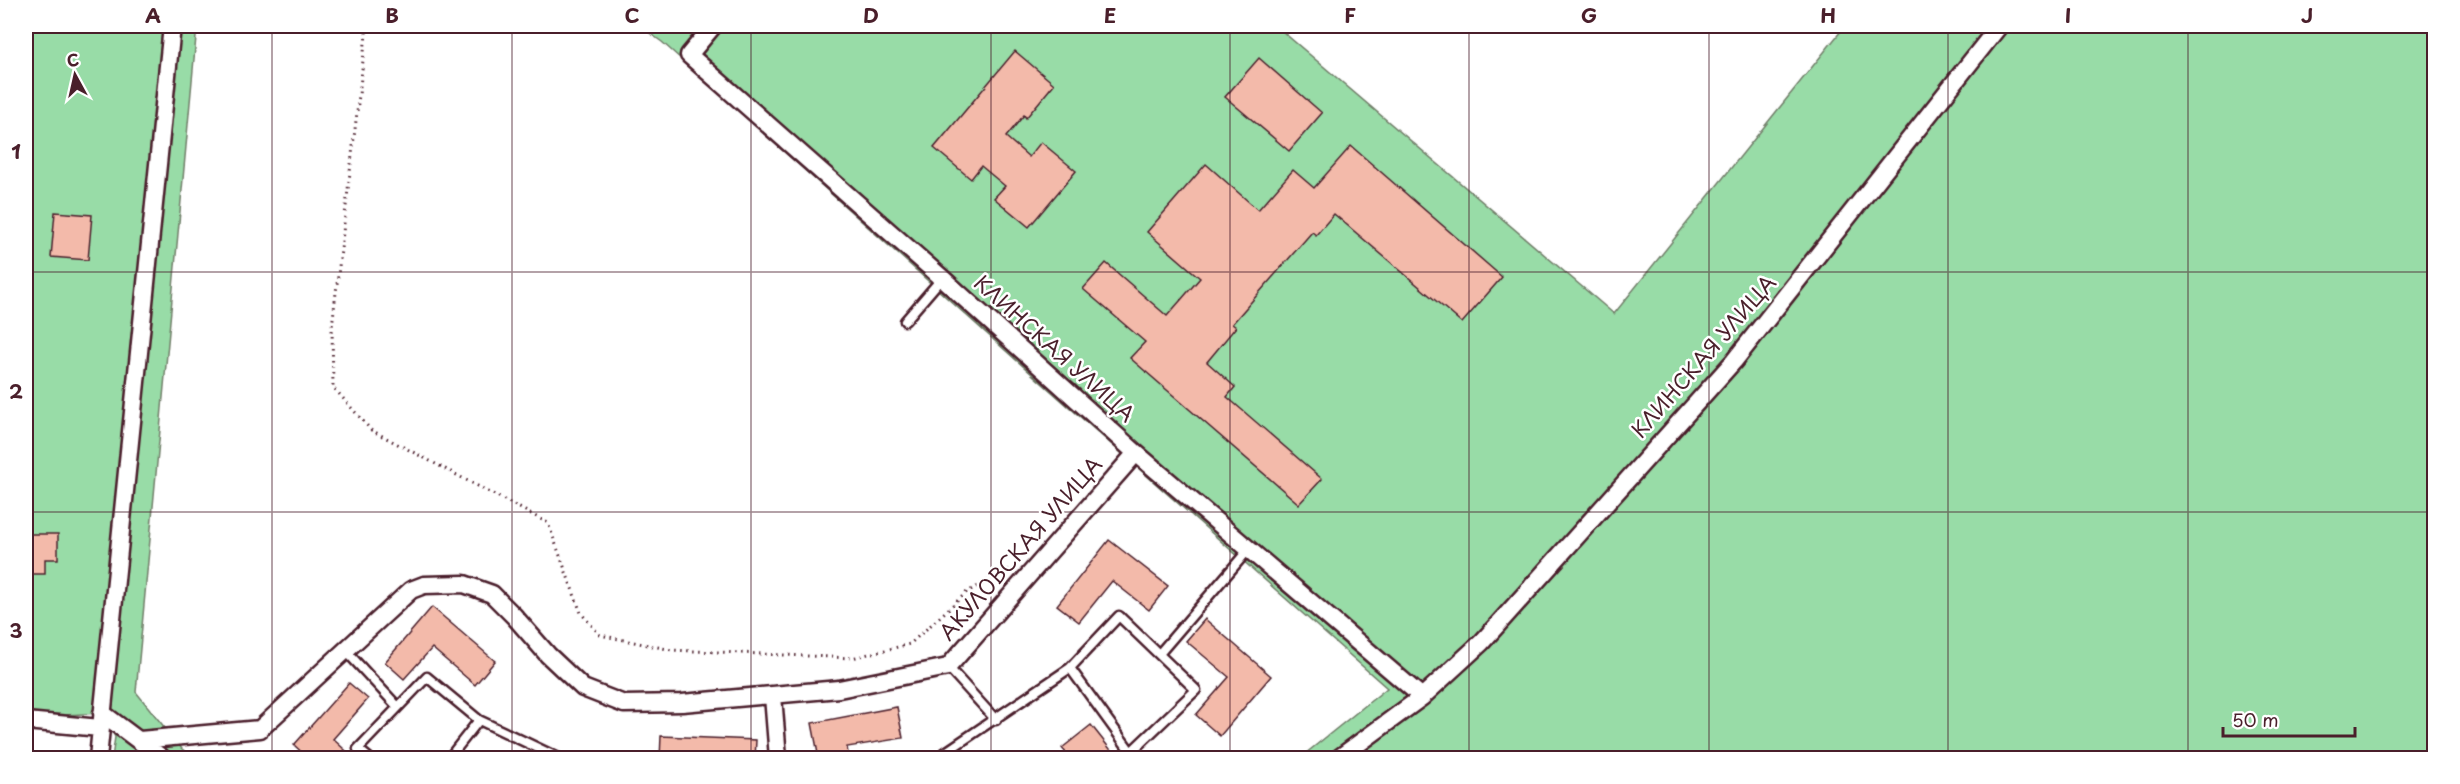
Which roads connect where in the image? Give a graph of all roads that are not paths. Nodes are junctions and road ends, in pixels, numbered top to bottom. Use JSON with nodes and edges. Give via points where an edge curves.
{"nodes":[{"id":1,"x":172,"y":26,"type":"edge"},
{"id":2,"x":713,"y":26,"type":"edge"},
{"id":3,"x":1999,"y":26,"type":"edge"},
{"id":4,"x":942,"y":278,"type":"junction"},
{"id":5,"x":905,"y":321,"type":"dead end"},
{"id":6,"x":1136,"y":453,"type":"junction"},
{"id":7,"x":1250,"y":549,"type":"junction"},
{"id":8,"x":346,"y":651,"type":"junction"},
{"id":9,"x":1159,"y":654,"type":"junction"},
{"id":10,"x":948,"y":667,"type":"junction"},
{"id":11,"x":1070,"y":668,"type":"junction"},
{"id":12,"x":773,"y":696,"type":"junction"},
{"id":13,"x":1422,"y":697,"type":"junction"},
{"id":14,"x":398,"y":707,"type":"junction"},
{"id":15,"x":479,"y":720,"type":"junction"},
{"id":16,"x":996,"y":720,"type":"junction"},
{"id":17,"x":26,"y":721,"type":"edge"},
{"id":18,"x":101,"y":721,"type":"junction"},
{"id":19,"x":140,"y":740,"type":"junction"},
{"id":20,"x":98,"y":759,"type":"edge"},
{"id":21,"x":162,"y":759,"type":"edge"},
{"id":22,"x":369,"y":759,"type":"edge"},
{"id":23,"x":449,"y":759,"type":"edge"},
{"id":24,"x":559,"y":759,"type":"edge"},
{"id":25,"x":778,"y":759,"type":"edge"},
{"id":26,"x":937,"y":759,"type":"edge"},
{"id":27,"x":1339,"y":759,"type":"edge"}],
"edges":[{"from":1,"to":18,"type":"street"},
{"from":2,"to":4,"type":"street","name":"КЛИНСКАЯ УЛИЦА","via":[[689,55]]},
{"from":3,"to":13,"type":"street","name":"КЛИНСКАЯ УЛИЦА","via":[[1734,361],[1482,642]]},
{"from":4,"to":5,"type":"lane"},
{"from":4,"to":6,"type":"street","name":"КЛИНСКАЯ УЛИЦА"},
{"from":6,"to":7,"type":"street","name":"КЛИНСКАЯ УЛИЦА"},
{"from":6,"to":10,"type":"street","name":"АКУЛОВСКАЯ УЛИЦА"},
{"from":7,"to":9,"type":"lane"},
{"from":7,"to":13,"type":"street","name":"КЛИНСКАЯ УЛИЦА"},
{"from":8,"to":12,"type":"street","name":"АКУЛОВСКАЯ УЛИЦА","via":[[411,590],[424,585],[464,584],[492,594],[584,688],[624,704]]},
{"from":8,"to":14,"type":"lane"},
{"from":8,"to":19,"type":"street","name":"АКУЛОВСКАЯ УЛИЦА","via":[[260,729]]},
{"from":9,"to":11,"type":"lane","via":[[1119,616]]},
{"from":9,"to":11,"type":"lane","via":[[1196,690],[1131,752]]},
{"from":10,"to":12,"type":"street","name":"АКУЛОВСКАЯ УЛИЦА","via":[[839,689]]},
{"from":10,"to":16,"type":"lane"},
{"from":11,"to":16,"type":"lane"},
{"from":12,"to":25,"type":"street"},
{"from":13,"to":27,"type":"street","name":"КЛИНСКАЯ УЛИЦА"},
{"from":14,"to":15,"type":"lane","via":[[427,677]]},
{"from":14,"to":22,"type":"lane","via":[[358,749]]},
{"from":15,"to":23,"type":"lane"},
{"from":15,"to":24,"type":"lane"},
{"from":16,"to":26,"type":"lane"},
{"from":17,"to":18,"type":"street"},
{"from":18,"to":19,"type":"street"},
{"from":18,"to":20,"type":"street"},
{"from":19,"to":21,"type":"street"}]}
